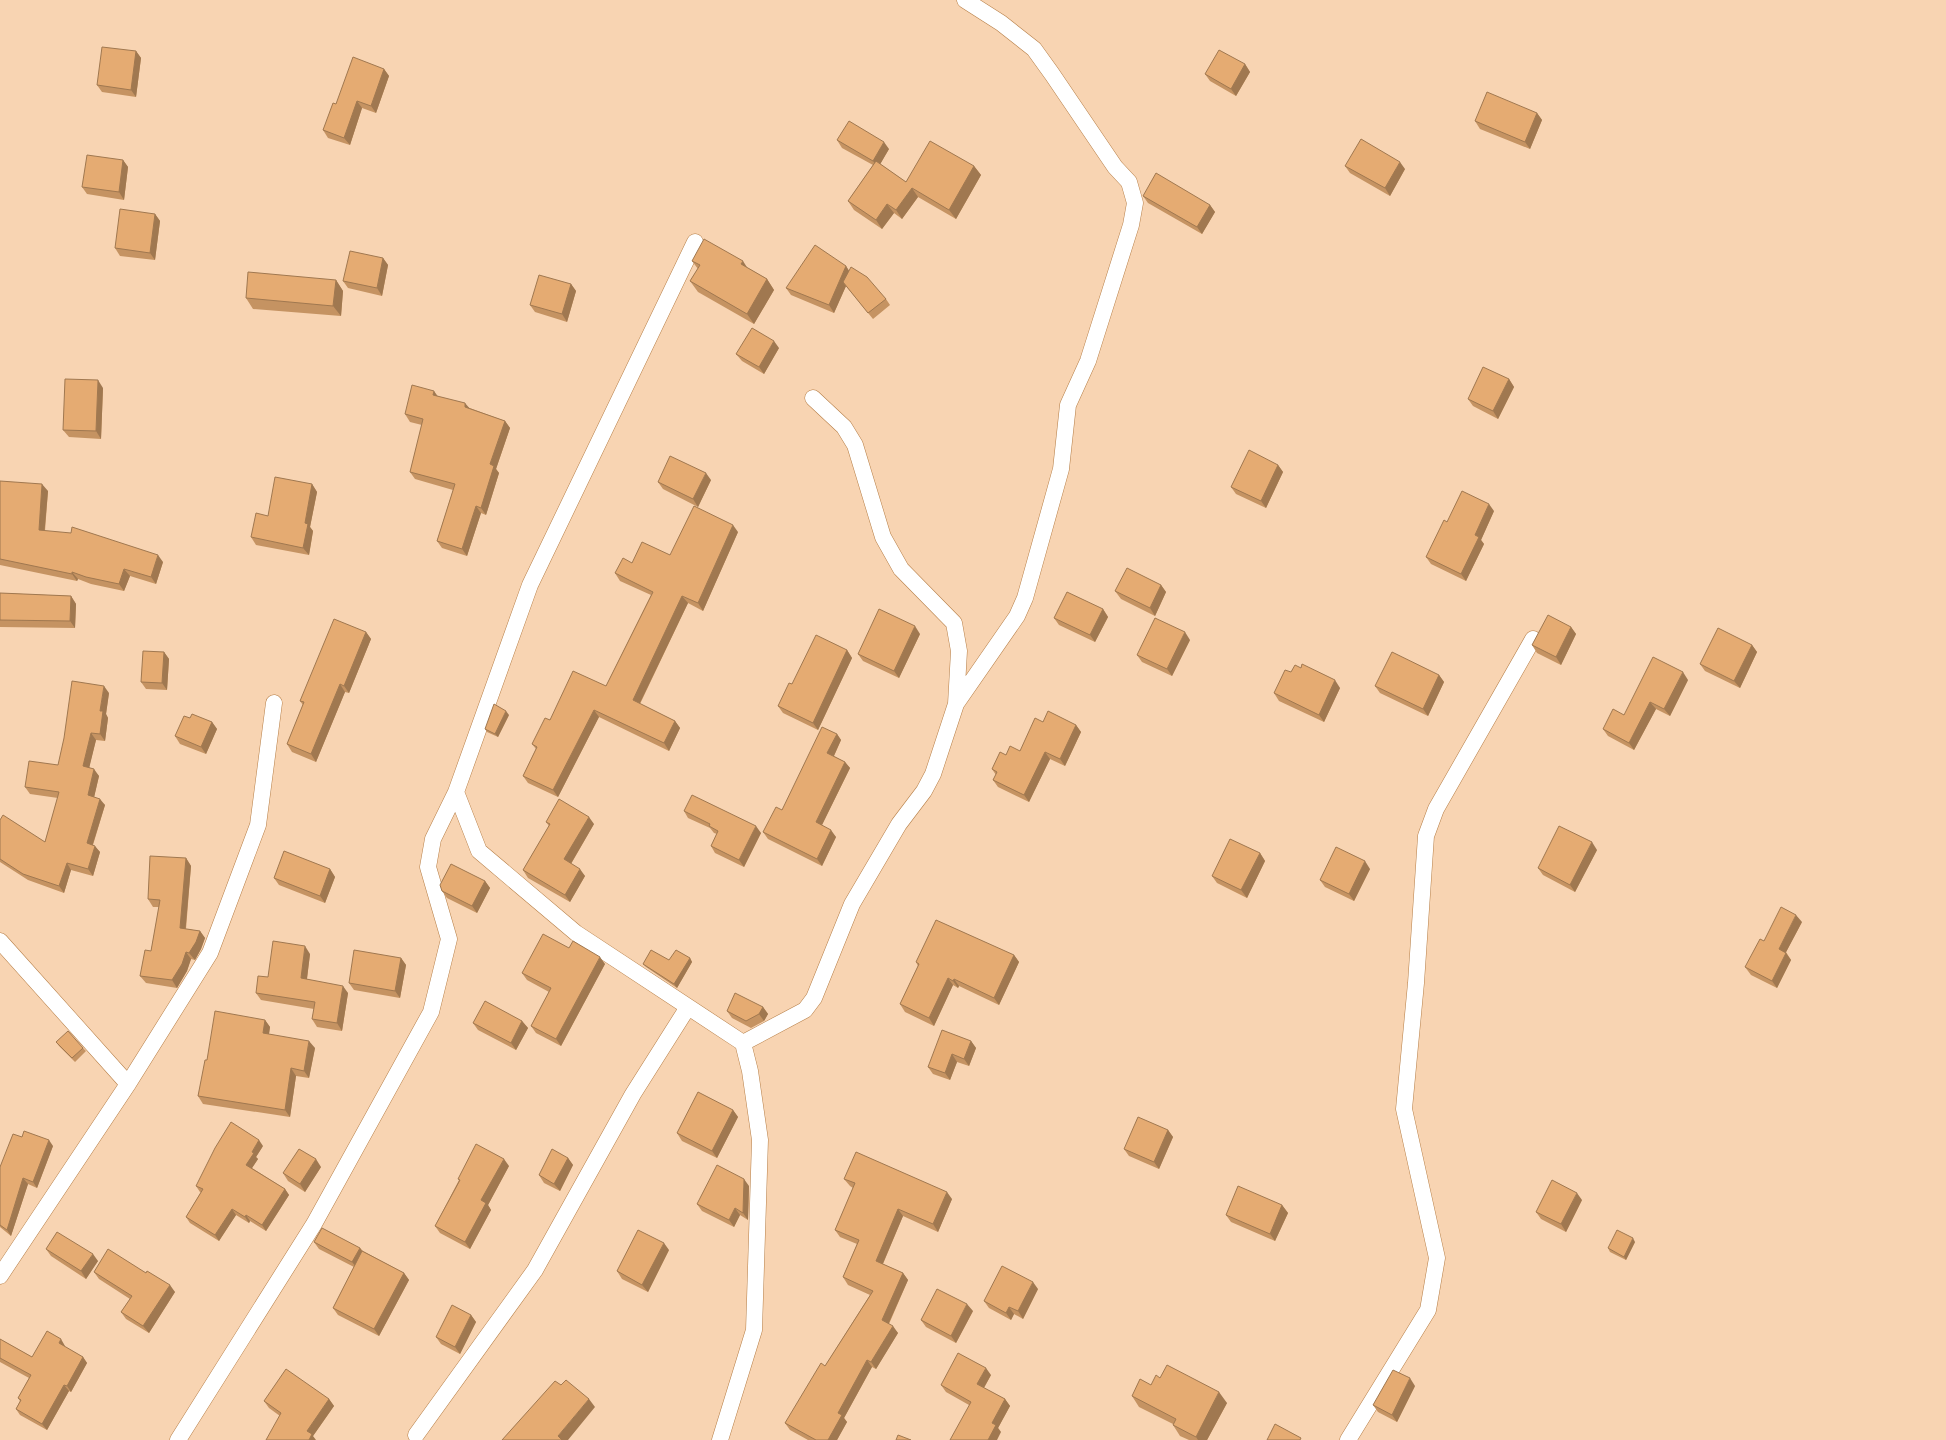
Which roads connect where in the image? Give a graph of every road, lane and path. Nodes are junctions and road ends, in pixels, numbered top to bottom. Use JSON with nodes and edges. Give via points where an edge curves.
{"nodes":[{"id":1,"x":965,"y":0,"type":"edge"},
{"id":2,"x":695,"y":242,"type":"dead end"},
{"id":3,"x":813,"y":398,"type":"dead end"},
{"id":4,"x":1533,"y":639,"type":"edge"},
{"id":5,"x":274,"y":703,"type":"dead end"},
{"id":6,"x":956,"y":704,"type":"junction"},
{"id":7,"x":456,"y":792,"type":"junction"},
{"id":8,"x":0,"y":941,"type":"edge"},
{"id":9,"x":688,"y":1008,"type":"junction"},
{"id":10,"x":743,"y":1043,"type":"junction"},
{"id":11,"x":128,"y":1084,"type":"junction"},
{"id":12,"x":1,"y":1271,"type":"edge"},
{"id":13,"x":416,"y":1435,"type":"dead end"},
{"id":14,"x":1355,"y":1437,"type":"edge"},
{"id":15,"x":178,"y":1440,"type":"edge"},
{"id":16,"x":720,"y":1440,"type":"edge"}],
"edges":[{"from":1,"to":6,"type":"street","via":[[1001,23],[1034,50],[1115,167],[1129,182],[1135,203],[1131,225],[1088,360],[1068,405],[1061,469],[1025,598],[1017,616]]},
{"from":2,"to":7,"type":"street","via":[[530,585]]},
{"from":3,"to":6,"type":"street","via":[[844,426],[855,445],[883,536],[901,569],[954,623],[958,651]]},
{"from":4,"to":14,"type":"street","via":[[1436,809],[1426,836],[1404,1109],[1437,1258],[1428,1310]]},
{"from":5,"to":11,"type":"street","via":[[258,825],[210,953]]},
{"from":6,"to":10,"type":"street","via":[[933,774],[924,792],[899,824],[852,904],[814,998],[805,1010]]},
{"from":7,"to":9,"type":"street","via":[[479,851],[576,933]]},
{"from":7,"to":15,"type":"street","via":[[433,839],[428,867],[449,939],[431,1012],[314,1224]]},
{"from":8,"to":11,"type":"street"},
{"from":9,"to":10,"type":"street"},
{"from":9,"to":13,"type":"street","via":[[633,1094],[536,1270]]},
{"from":10,"to":16,"type":"street","via":[[750,1071],[760,1140],[754,1330]]},
{"from":11,"to":12,"type":"street"}]}
